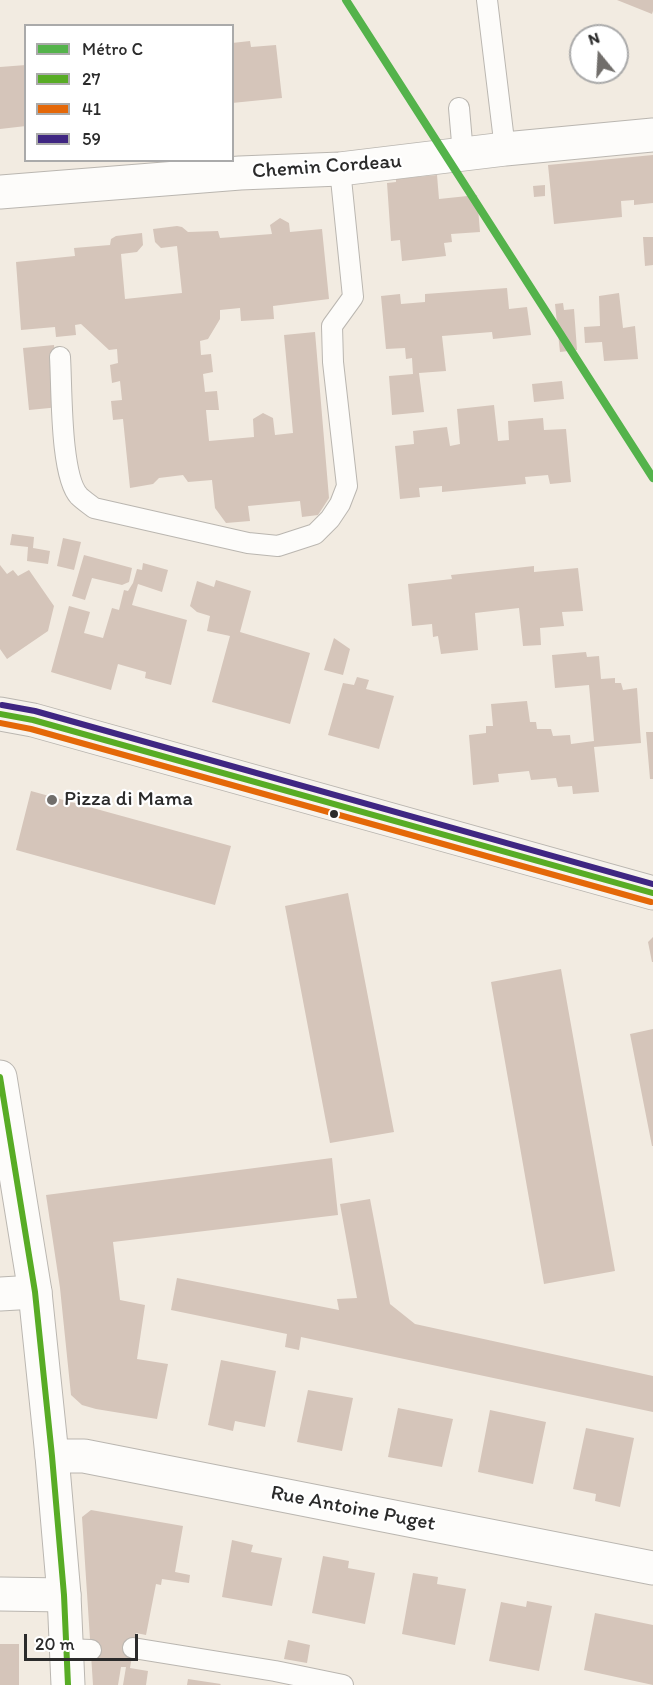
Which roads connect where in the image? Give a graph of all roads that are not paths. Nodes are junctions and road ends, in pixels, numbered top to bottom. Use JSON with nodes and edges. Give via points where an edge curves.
{"nodes":[{"id":1,"x":487,"y":0,"type":"edge"},
{"id":2,"x":459,"y":108,"type":"dead end"},
{"id":3,"x":653,"y":135,"type":"edge"},
{"id":4,"x":505,"y":149,"type":"junction"},
{"id":5,"x":463,"y":154,"type":"junction"},
{"id":6,"x":340,"y":169,"type":"junction"},
{"id":7,"x":0,"y":192,"type":"edge"},
{"id":8,"x":60,"y":357,"type":"dead end"},
{"id":9,"x":0,"y":714,"type":"edge"},
{"id":10,"x":653,"y":893,"type":"edge"},
{"id":11,"x":0,"y":1077,"type":"edge"},
{"id":12,"x":35,"y":1292,"type":"junction"},
{"id":13,"x":0,"y":1293,"type":"edge"},
{"id":14,"x":52,"y":1456,"type":"junction"},
{"id":15,"x":653,"y":1568,"type":"edge"},
{"id":16,"x":0,"y":1594,"type":"edge"},
{"id":17,"x":64,"y":1595,"type":"junction"},
{"id":18,"x":133,"y":1648,"type":"dead end"},
{"id":19,"x":68,"y":1685,"type":"edge"},
{"id":20,"x":343,"y":1685,"type":"edge"}],
"edges":[{"from":1,"to":4,"type":"lane"},
{"from":2,"to":5,"type":"lane"},
{"from":3,"to":4,"type":"street","name":"Chemin Cordeau"},
{"from":4,"to":5,"type":"street","name":"Chemin Cordeau"},
{"from":5,"to":6,"type":"street","name":"Chemin Cordeau"},
{"from":6,"to":7,"type":"street","name":"Chemin Cordeau"},
{"from":6,"to":8,"type":"lane","via":[[353,297],[332,326],[347,486],[340,504],[315,534],[278,546],[248,543],[94,508],[78,495],[71,479],[64,445]]},
{"from":9,"to":10,"type":"main road"},
{"from":11,"to":12,"type":"street"},
{"from":12,"to":13,"type":"street"},
{"from":12,"to":14,"type":"street"},
{"from":14,"to":15,"type":"street","name":"Rue Antoine Puget","via":[[94,1458]]},
{"from":14,"to":17,"type":"street"},
{"from":16,"to":17,"type":"street"},
{"from":17,"to":19,"type":"street","via":[[79,1650]]},
{"from":18,"to":20,"type":"lane"}]}
